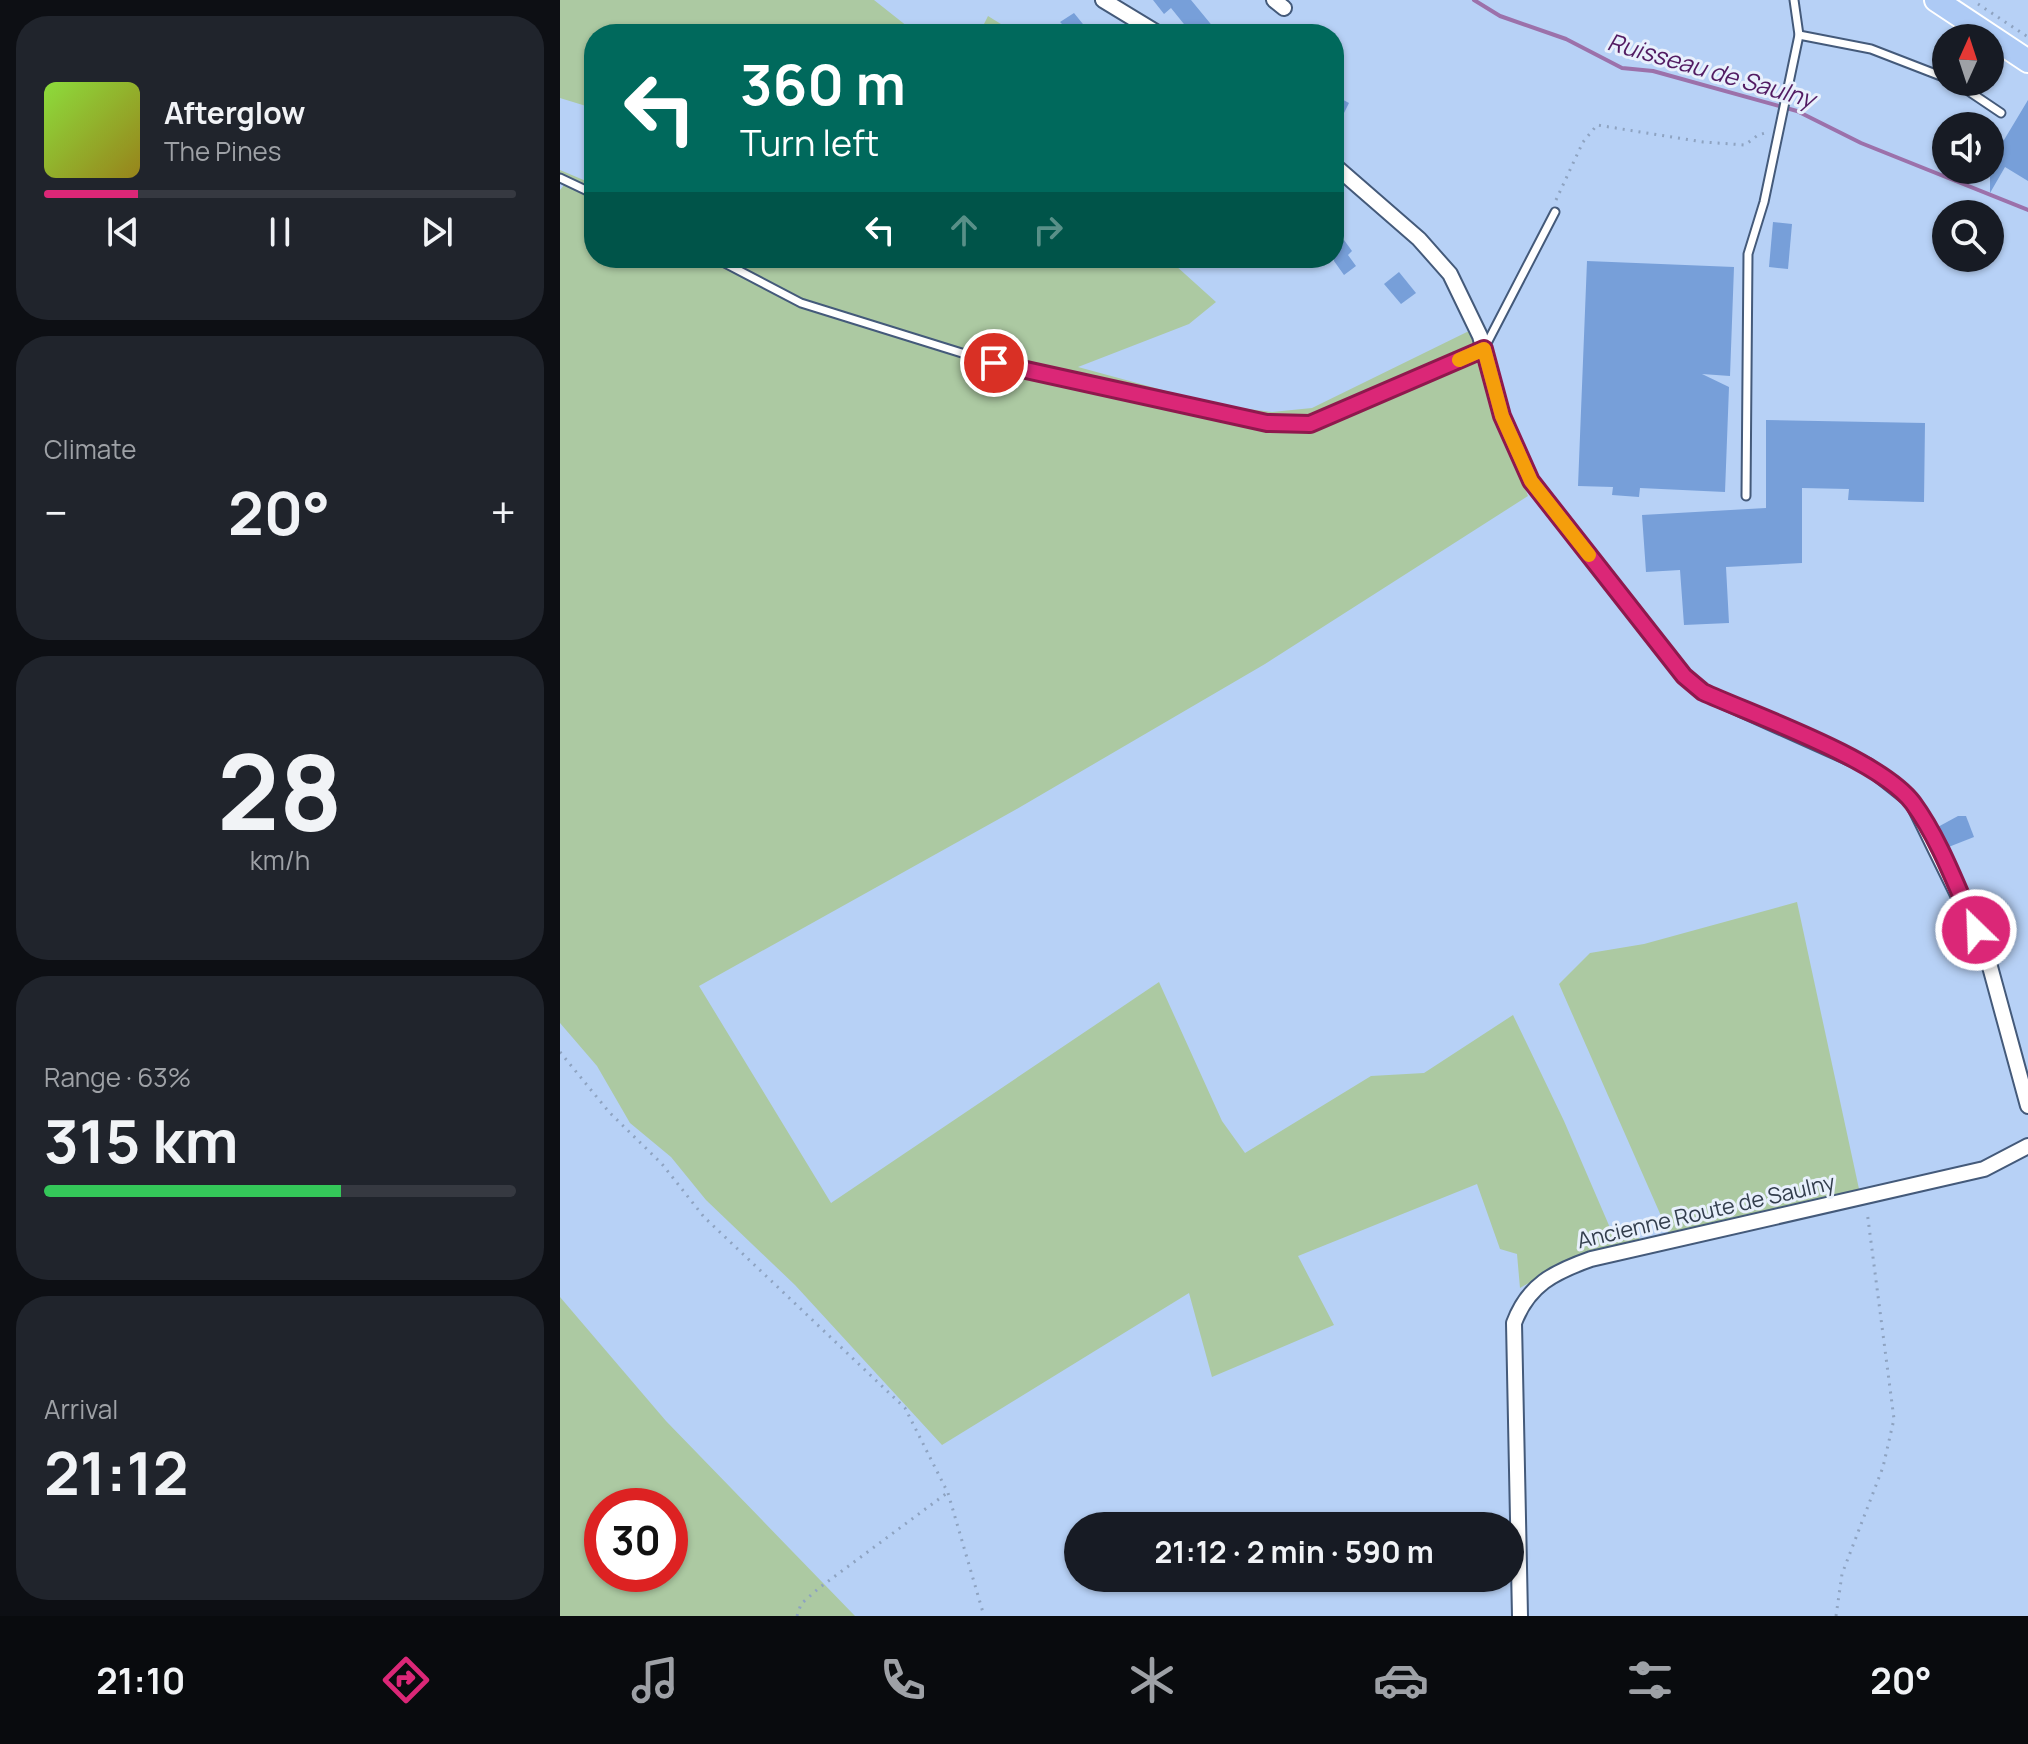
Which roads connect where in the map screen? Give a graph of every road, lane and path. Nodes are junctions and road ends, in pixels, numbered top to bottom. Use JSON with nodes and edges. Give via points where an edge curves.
{"nodes":[{"id":1,"x":1794,"y":0,"type":"edge"},
{"id":2,"x":1936,"y":0,"type":"edge"},
{"id":3,"x":1971,"y":0,"type":"edge"},
{"id":4,"x":1111,"y":2,"type":"edge"},
{"id":5,"x":1144,"y":24,"type":"edge"},
{"id":6,"x":1799,"y":35,"type":"junction"},
{"id":7,"x":2028,"y":37,"type":"edge"},
{"id":8,"x":2028,"y":61,"type":"edge"},
{"id":9,"x":1932,"y":73,"type":"edge"},
{"id":10,"x":1976,"y":96,"type":"edge"},
{"id":11,"x":2000,"y":112,"type":"edge"},
{"id":12,"x":1780,"y":129,"type":"junction"},
{"id":13,"x":1344,"y":174,"type":"edge"},
{"id":14,"x":560,"y":178,"type":"edge"},
{"id":15,"x":584,"y":189,"type":"edge"},
{"id":16,"x":1555,"y":212,"type":"joint"},
{"id":17,"x":734,"y":268,"type":"edge"},
{"id":18,"x":1484,"y":349,"type":"junction"},
{"id":19,"x":1746,"y":496,"type":"dead end"},
{"id":20,"x":560,"y":1052,"type":"edge"},
{"id":21,"x":2028,"y":1106,"type":"edge"},
{"id":22,"x":2028,"y":1146,"type":"edge"},
{"id":23,"x":1865,"y":1196,"type":"junction"},
{"id":24,"x":948,"y":1493,"type":"junction"},
{"id":25,"x":797,"y":1616,"type":"edge"},
{"id":26,"x":984,"y":1616,"type":"edge"},
{"id":27,"x":1520,"y":1616,"type":"edge"},
{"id":28,"x":1836,"y":1616,"type":"edge"}],
"edges":[{"from":1,"to":6,"type":"lane"},
{"from":2,"to":8,"type":"main road"},
{"from":3,"to":7,"type":"path"},
{"from":4,"to":5,"type":"street"},
{"from":6,"to":9,"type":"lane","via":[[1871,49]]},
{"from":6,"to":12,"type":"lane"},
{"from":10,"to":11,"type":"lane"},
{"from":12,"to":16,"type":"path","via":[[1745,145],[1597,125],[1556,197]]},
{"from":12,"to":19,"type":"lane","via":[[1748,254]]},
{"from":13,"to":18,"type":"street","via":[[1432,252],[1461,291]]},
{"from":14,"to":15,"type":"lane"},
{"from":16,"to":18,"type":"lane"},
{"from":17,"to":18,"type":"lane","via":[[801,303],[994,363],[1267,423],[1310,424]]},
{"from":18,"to":21,"type":"street","via":[[1502,416],[1531,481],[1684,676],[1703,692],[1868,766],[1912,801],[1986,952]]},
{"from":20,"to":24,"type":"path","via":[[704,1217],[905,1408]]},
{"from":22,"to":23,"type":"street","name":"Ancienne Route de Saulny","via":[[1984,1169]]},
{"from":23,"to":27,"type":"street","name":"Ancienne Route de Saulny","via":[[1591,1259],[1539,1283],[1522,1301],[1514,1323],[1512,1360]]},
{"from":23,"to":28,"type":"path","via":[[1894,1419],[1883,1467],[1842,1574]]},
{"from":24,"to":25,"type":"path","via":[[819,1588],[801,1604]]},
{"from":24,"to":26,"type":"path"}]}
